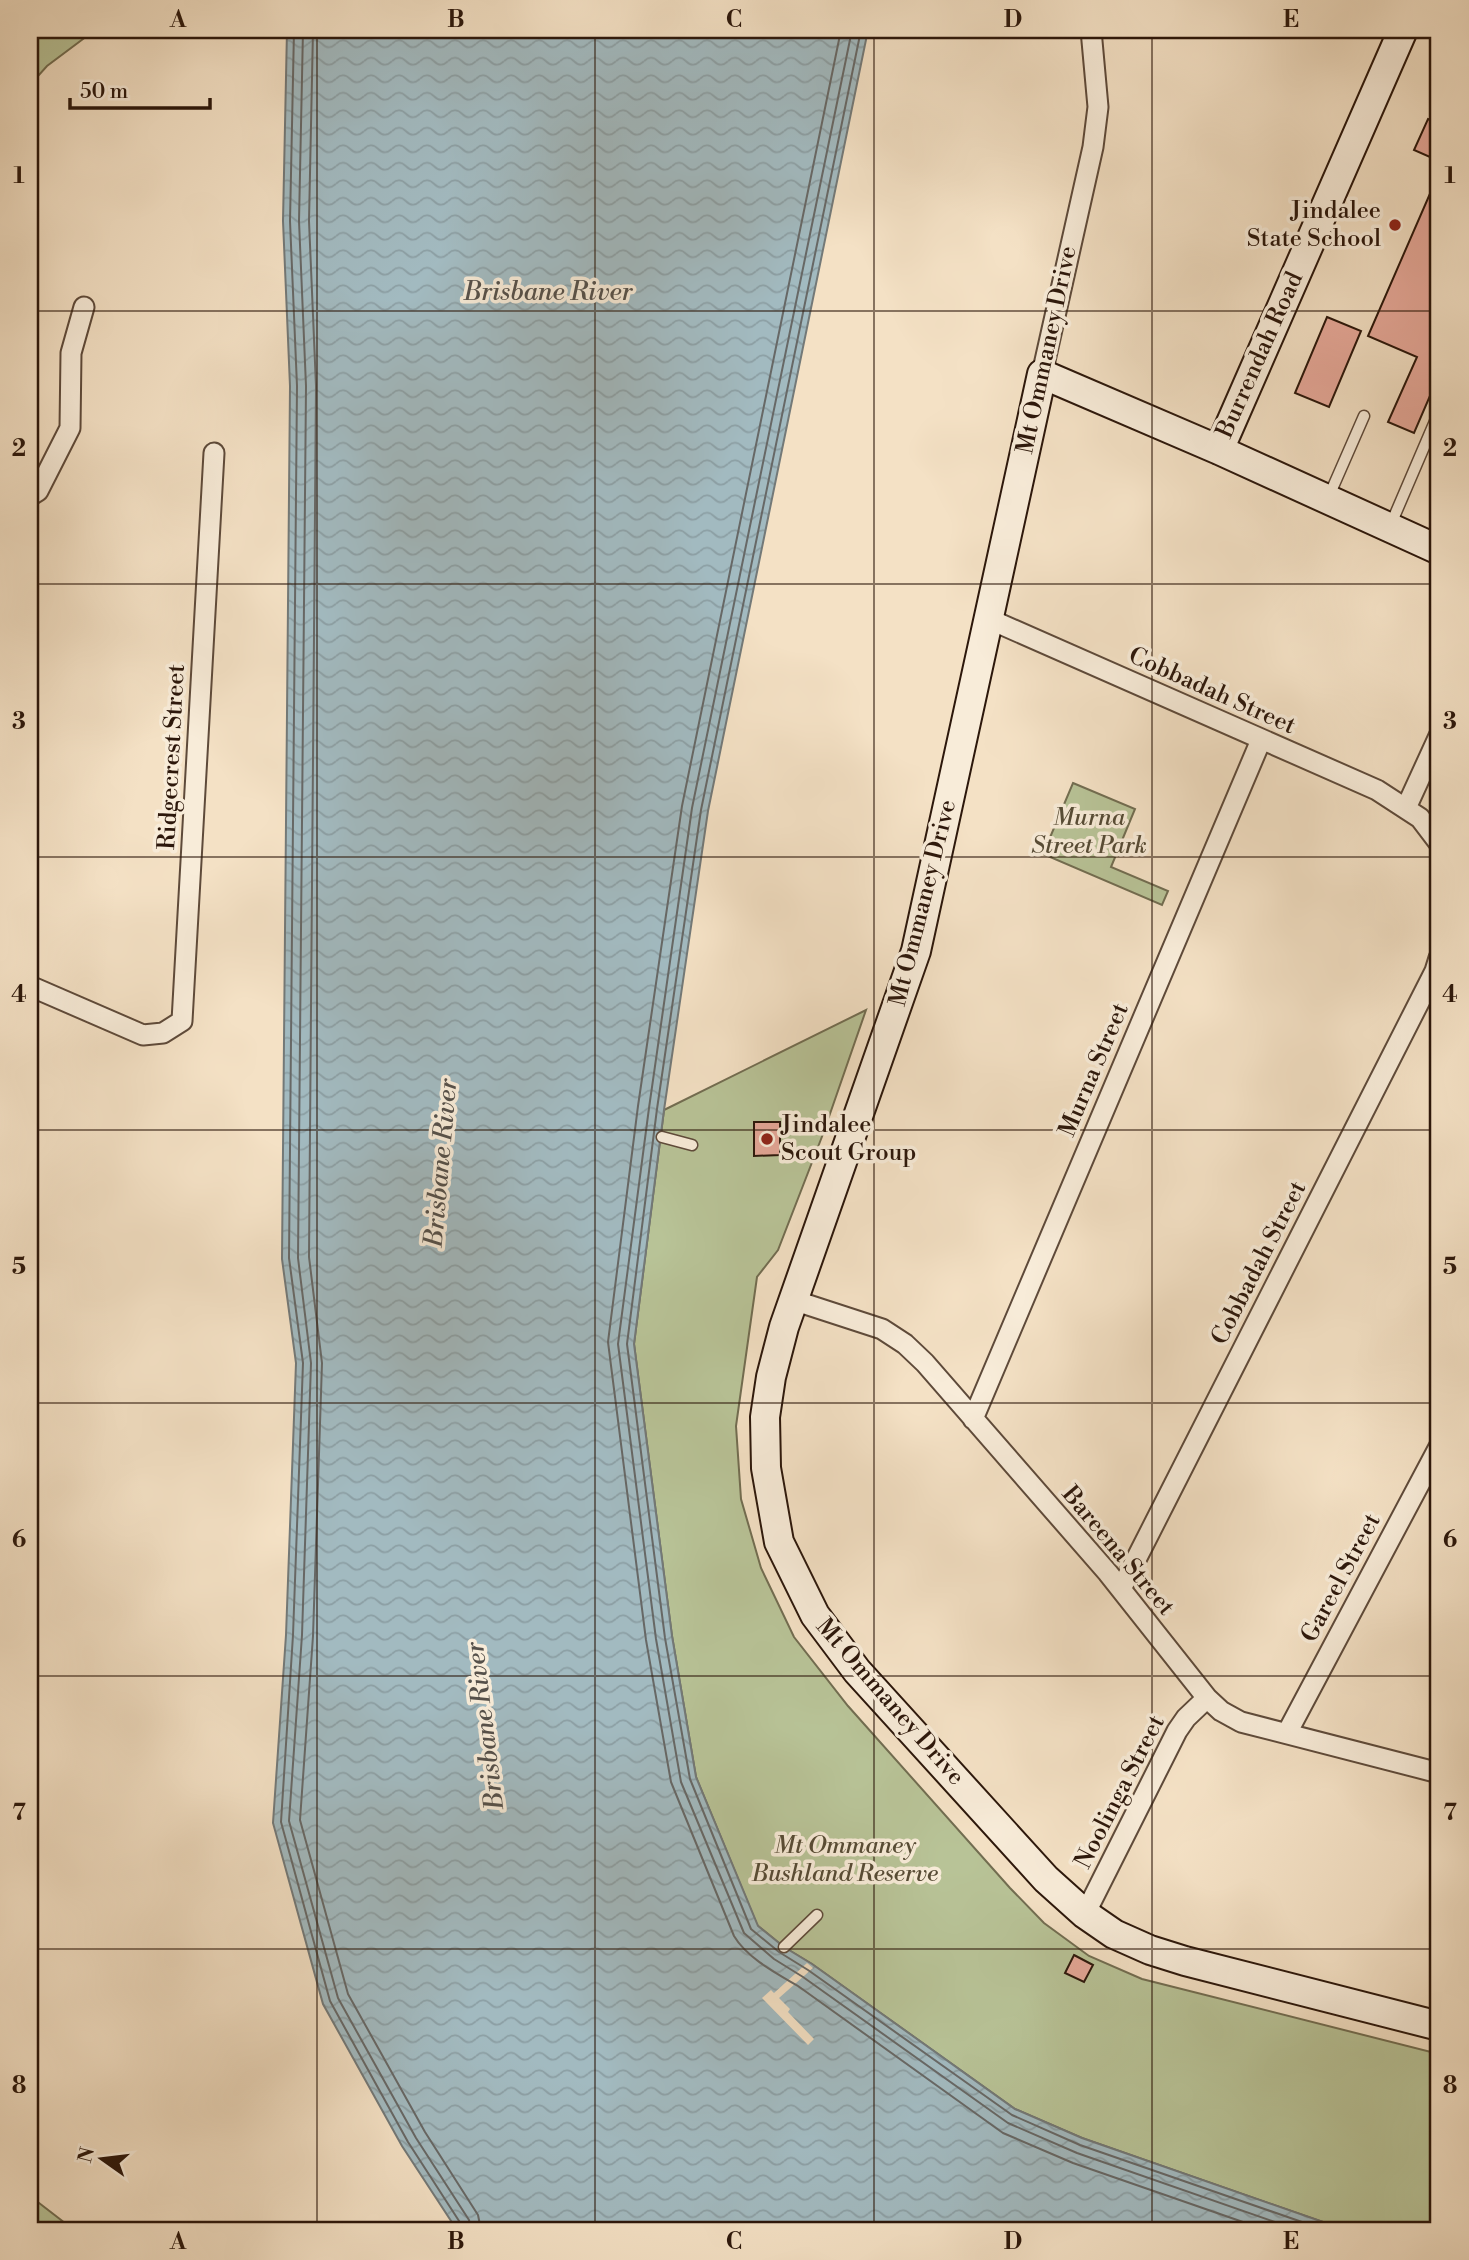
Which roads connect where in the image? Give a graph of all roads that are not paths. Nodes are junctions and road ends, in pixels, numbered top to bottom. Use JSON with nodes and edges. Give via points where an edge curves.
{"nodes":[{"id":1,"x":1091,"y":30,"type":"edge"},
{"id":2,"x":1401,"y":31,"type":"edge"},
{"id":3,"x":84,"y":307,"type":"dead end"},
{"id":4,"x":1042,"y":374,"type":"junction"},
{"id":5,"x":1439,"y":412,"type":"edge"},
{"id":6,"x":1364,"y":416,"type":"dead end"},
{"id":7,"x":1219,"y":450,"type":"junction"},
{"id":8,"x":214,"y":453,"type":"dead end"},
{"id":9,"x":30,"y":496,"type":"edge"},
{"id":10,"x":1328,"y":500,"type":"junction"},
{"id":11,"x":1389,"y":528,"type":"junction"},
{"id":12,"x":1439,"y":550,"type":"edge"},
{"id":13,"x":989,"y":620,"type":"junction"},
{"id":14,"x":1439,"y":736,"type":"edge"},
{"id":15,"x":1261,"y":740,"type":"junction"},
{"id":16,"x":1406,"y":808,"type":"junction"},
{"id":17,"x":1439,"y":843,"type":"edge"},
{"id":18,"x":1439,"y":958,"type":"edge"},
{"id":19,"x":30,"y":986,"type":"edge"},
{"id":20,"x":662,"y":1138,"type":"dead end"},
{"id":21,"x":692,"y":1145,"type":"dead end"},
{"id":22,"x":793,"y":1300,"type":"junction"},
{"id":23,"x":973,"y":1419,"type":"junction"},
{"id":24,"x":1439,"y":1447,"type":"edge"},
{"id":25,"x":1121,"y":1589,"type":"junction"},
{"id":26,"x":1207,"y":1698,"type":"junction"},
{"id":27,"x":1287,"y":1733,"type":"junction"},
{"id":28,"x":1439,"y":1773,"type":"edge"},
{"id":29,"x":1085,"y":1914,"type":"junction"},
{"id":30,"x":817,"y":1915,"type":"dead end"},
{"id":31,"x":784,"y":1947,"type":"dead end"},
{"id":32,"x":1439,"y":2026,"type":"edge"}],
"edges":[{"from":1,"to":4,"type":"street","name":"Mt Ommaney Drive","via":[[1098,107],[1093,147]]},
{"from":2,"to":7,"type":"street","name":"Burrendah Road"},
{"from":3,"to":9,"type":"street","via":[[71,354],[70,428],[38,491]]},
{"from":4,"to":7,"type":"street"},
{"from":4,"to":13,"type":"street","name":"Mt Ommaney Drive"},
{"from":5,"to":11,"type":"lane"},
{"from":6,"to":10,"type":"lane"},
{"from":7,"to":10,"type":"street"},
{"from":8,"to":19,"type":"street","name":"Ridgecrest Street","via":[[182,1021],[163,1033],[143,1035]]},
{"from":10,"to":11,"type":"street"},
{"from":11,"to":12,"type":"street"},
{"from":13,"to":15,"type":"street","name":"Cobbadah Street"},
{"from":13,"to":22,"type":"street","name":"Mt Ommaney Drive","via":[[916,951]]},
{"from":14,"to":16,"type":"street"},
{"from":15,"to":16,"type":"street","name":"Cobbadah Street","via":[[1377,790]]},
{"from":15,"to":23,"type":"street","name":"Murna Street"},
{"from":16,"to":17,"type":"street","name":"Cobbadah Street"},
{"from":18,"to":25,"type":"street","name":"Cobbadah Street"},
{"from":20,"to":21,"type":"lane"},
{"from":22,"to":23,"type":"street","name":"Bareena Street","via":[[882,1329],[905,1344]]},
{"from":22,"to":29,"type":"street","name":"Mt Ommaney Drive","via":[[771,1377],[765,1418],[766,1468],[779,1542],[815,1615],[858,1671],[1046,1879]]},
{"from":23,"to":25,"type":"street","name":"Bareena Street"},
{"from":24,"to":27,"type":"street","name":"Gareel Street"},
{"from":25,"to":26,"type":"street","name":"Bareena Street"},
{"from":26,"to":27,"type":"street","name":"Bareena Street","via":[[1241,1722]]},
{"from":26,"to":29,"type":"street","name":"Noolinga Street","via":[[1177,1731]]},
{"from":27,"to":28,"type":"street","name":"Bareena Street"},
{"from":29,"to":32,"type":"street","name":"Mt Ommaney Drive","via":[[1150,1950]]},
{"from":30,"to":31,"type":"lane"}]}
